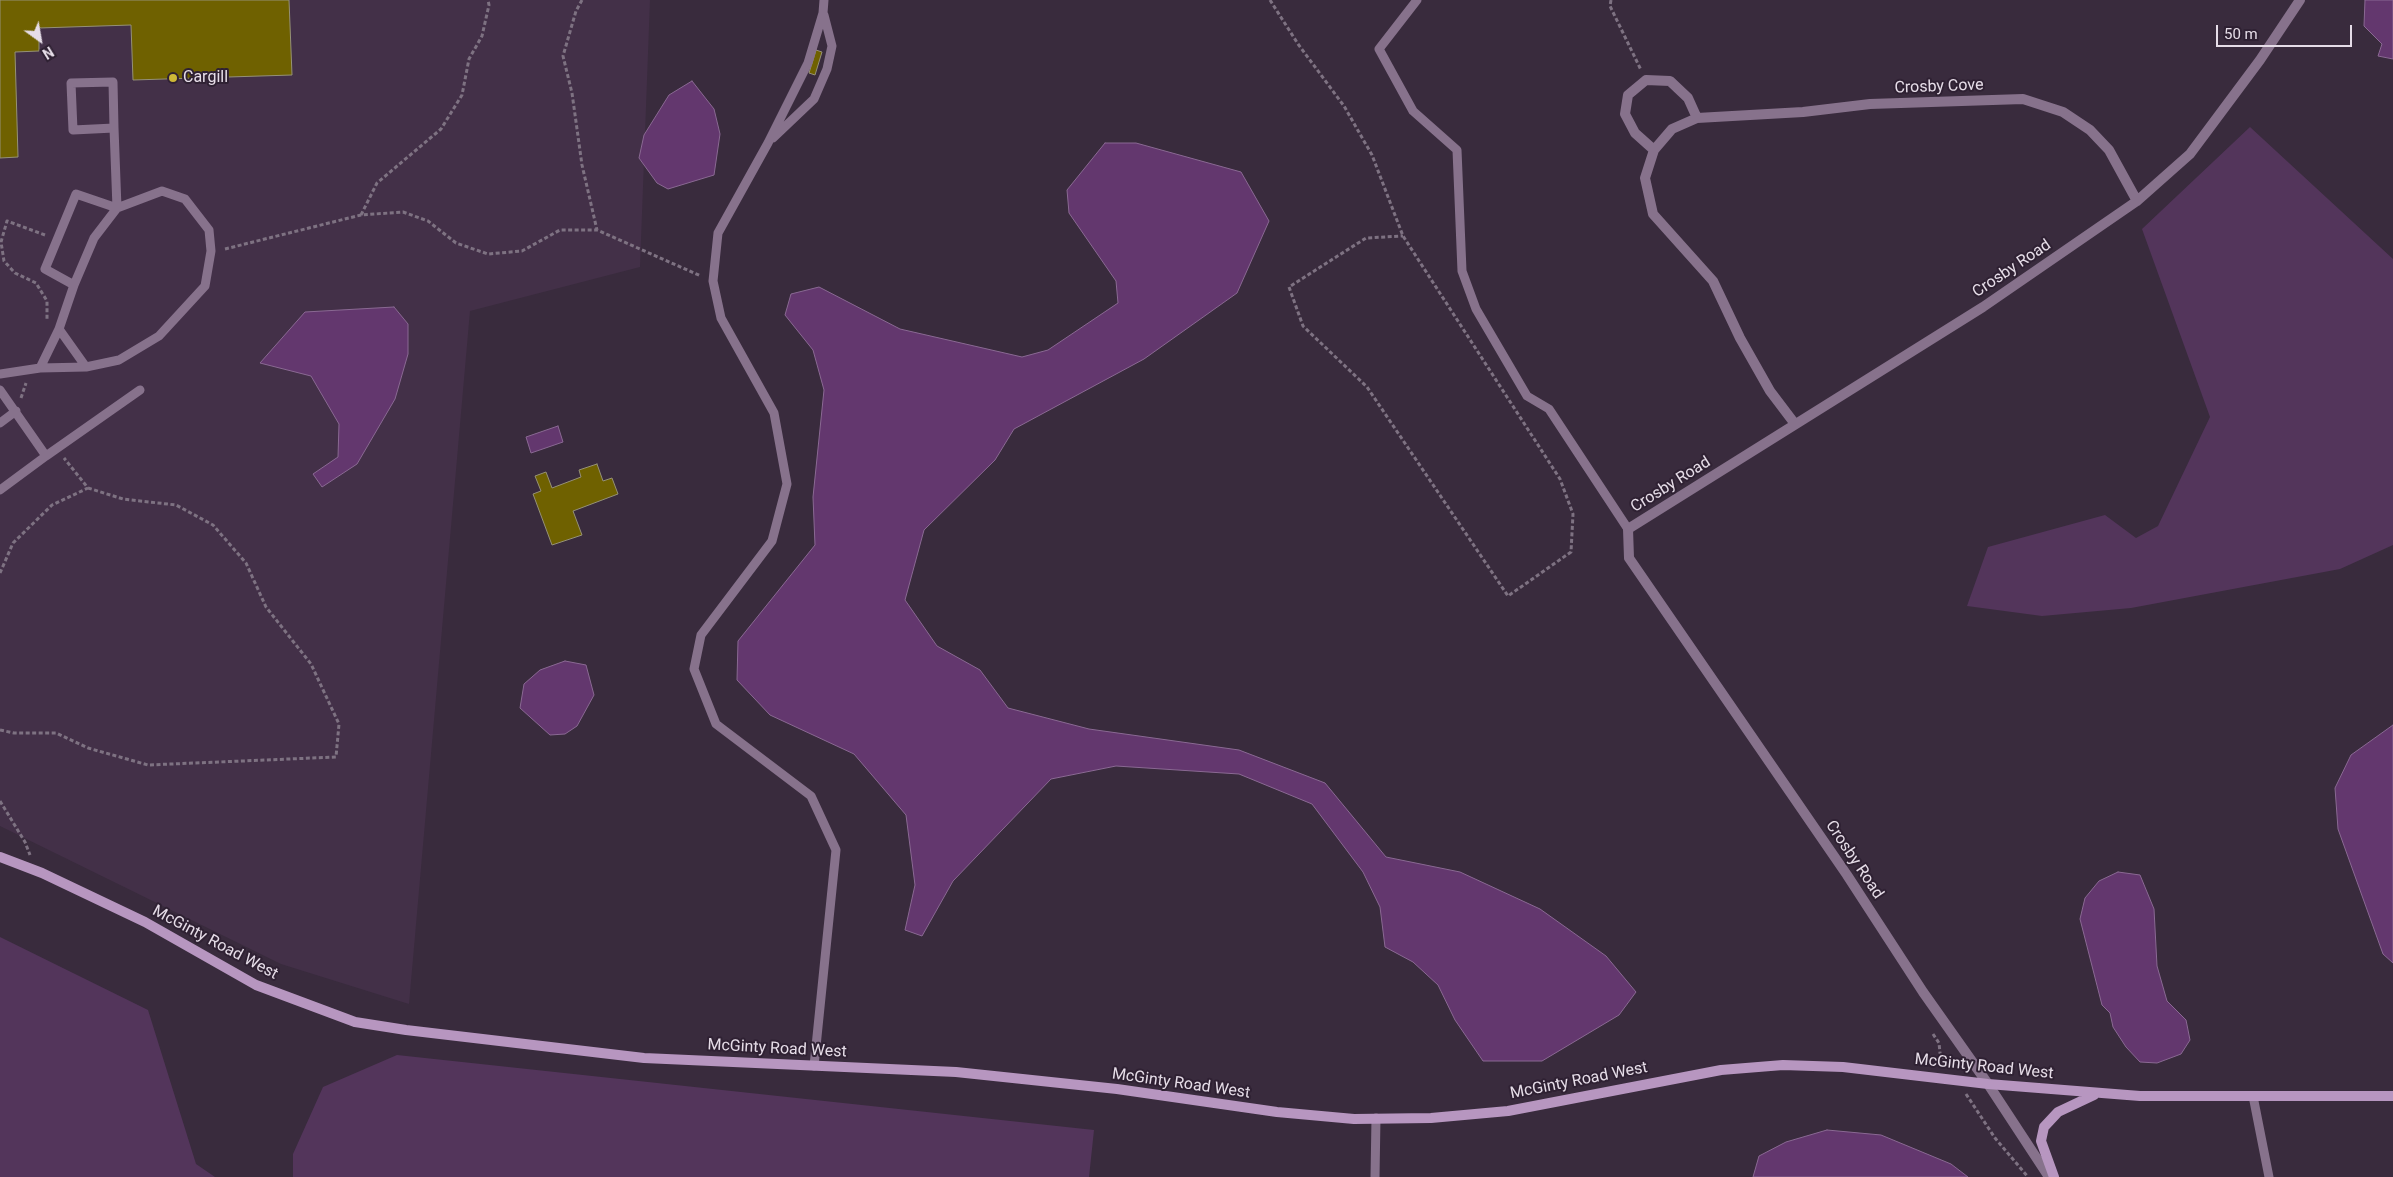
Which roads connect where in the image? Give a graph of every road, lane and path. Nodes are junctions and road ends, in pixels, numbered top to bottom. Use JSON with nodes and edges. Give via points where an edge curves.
{"nodes":[{"id":1,"x":488,"y":0,"type":"edge"},
{"id":2,"x":582,"y":0,"type":"edge"},
{"id":3,"x":824,"y":0,"type":"edge"},
{"id":4,"x":1270,"y":0,"type":"edge"},
{"id":5,"x":1417,"y":0,"type":"edge"},
{"id":6,"x":1611,"y":0,"type":"edge"},
{"id":7,"x":2300,"y":0,"type":"edge"},
{"id":8,"x":823,"y":13,"type":"junction"},
{"id":9,"x":1646,"y":80,"type":"junction"},
{"id":10,"x":1697,"y":118,"type":"junction"},
{"id":11,"x":114,"y":128,"type":"junction"},
{"id":12,"x":768,"y":143,"type":"junction"},
{"id":13,"x":1654,"y":150,"type":"junction"},
{"id":14,"x":2137,"y":201,"type":"junction"},
{"id":15,"x":117,"y":208,"type":"junction"},
{"id":16,"x":360,"y":215,"type":"junction"},
{"id":17,"x":597,"y":230,"type":"junction"},
{"id":18,"x":1403,"y":236,"type":"junction"},
{"id":19,"x":57,"y":240,"type":"junction"},
{"id":20,"x":225,"y":249,"type":"dead end"},
{"id":21,"x":713,"y":281,"type":"junction"},
{"id":22,"x":74,"y":285,"type":"junction"},
{"id":23,"x":47,"y":324,"type":"dead end"},
{"id":24,"x":59,"y":329,"type":"junction"},
{"id":25,"x":86,"y":367,"type":"junction"},
{"id":26,"x":40,"y":368,"type":"junction"},
{"id":27,"x":0,"y":374,"type":"edge"},
{"id":28,"x":0,"y":390,"type":"edge"},
{"id":29,"x":140,"y":390,"type":"dead end"},
{"id":30,"x":16,"y":411,"type":"junction"},
{"id":31,"x":0,"y":423,"type":"edge"},
{"id":32,"x":1796,"y":424,"type":"junction"},
{"id":33,"x":46,"y":456,"type":"junction"},
{"id":34,"x":88,"y":488,"type":"dead end"},
{"id":35,"x":0,"y":490,"type":"edge"},
{"id":36,"x":1628,"y":529,"type":"junction"},
{"id":37,"x":0,"y":730,"type":"edge"},
{"id":38,"x":0,"y":801,"type":"edge"},
{"id":39,"x":0,"y":858,"type":"edge"},
{"id":40,"x":32,"y":870,"type":"junction"},
{"id":41,"x":814,"y":1066,"type":"junction"},
{"id":42,"x":1988,"y":1084,"type":"junction"},
{"id":43,"x":2102,"y":1093,"type":"junction"},
{"id":44,"x":2253,"y":1096,"type":"junction"},
{"id":45,"x":2393,"y":1096,"type":"edge"},
{"id":46,"x":1376,"y":1118,"type":"junction"},
{"id":47,"x":1375,"y":1177,"type":"edge"},
{"id":48,"x":2049,"y":1177,"type":"edge"},
{"id":49,"x":2054,"y":1177,"type":"edge"},
{"id":50,"x":2269,"y":1177,"type":"edge"}],
"edges":[{"from":1,"to":16,"type":"path","via":[[482,36],[469,59],[462,95],[440,129],[377,183]]},
{"from":2,"to":17,"type":"path","via":[[562,56]]},
{"from":3,"to":8,"type":"lane"},
{"from":4,"to":18,"type":"path","via":[[1344,106],[1367,147]]},
{"from":5,"to":36,"type":"lane","via":[[1379,49],[1413,111],[1457,150],[1462,271],[1476,309],[1527,396],[1549,409]]},
{"from":6,"to":9,"type":"path","via":[[1610,6]]},
{"from":7,"to":14,"type":"street","name":"Crosby Road","via":[[2190,154]]},
{"from":8,"to":12,"type":"lane","via":[[808,63]]},
{"from":8,"to":12,"type":"lane","via":[[832,46],[827,69],[814,99]]},
{"from":9,"to":10,"type":"street","via":[[1670,81],[1688,98]]},
{"from":9,"to":13,"type":"street","via":[[1628,95],[1625,114],[1635,133]]},
{"from":10,"to":13,"type":"street","name":"Crosby Cove","via":[[1672,128]]},
{"from":10,"to":14,"type":"street","name":"Crosby Cove","via":[[1803,112],[1870,104],[2023,99],[2063,112],[2090,130],[2109,150]]},
{"from":11,"to":11,"type":"lane","via":[[113,82],[71,83],[73,130]]},
{"from":11,"to":15,"type":"lane"},
{"from":12,"to":21,"type":"lane","via":[[718,233]]},
{"from":13,"to":32,"type":"street","name":"Crosby Cove","via":[[1645,178],[1653,214],[1713,281],[1770,391]]},
{"from":14,"to":32,"type":"street","name":"Crosby Road","via":[[1983,307]]},
{"from":15,"to":19,"type":"lane","via":[[76,194]]},
{"from":15,"to":22,"type":"lane","via":[[94,238]]},
{"from":15,"to":25,"type":"lane","via":[[162,191],[185,199],[209,230],[211,251],[205,286],[159,336],[118,360]]},
{"from":16,"to":17,"type":"path","via":[[403,212],[428,221],[456,243],[488,254],[522,251],[560,230]]},
{"from":16,"to":20,"type":"path"},
{"from":17,"to":21,"type":"path"},
{"from":18,"to":18,"type":"path","via":[[1366,238],[1289,287],[1303,326],[1368,386],[1508,596],[1571,552],[1572,514],[1560,479]]},
{"from":19,"to":22,"type":"lane","via":[[45,269]]},
{"from":19,"to":23,"type":"path","via":[[7,221],[1,242],[4,261],[15,273],[36,283],[47,301]]},
{"from":21,"to":41,"type":"lane","via":[[721,318],[774,413],[787,484],[772,541],[702,635],[694,669],[716,724],[810,796],[836,850]]},
{"from":22,"to":24,"type":"lane"},
{"from":24,"to":25,"type":"lane"},
{"from":24,"to":26,"type":"lane"},
{"from":25,"to":26,"type":"lane"},
{"from":26,"to":27,"type":"lane"},
{"from":28,"to":30,"type":"lane"},
{"from":29,"to":33,"type":"lane"},
{"from":30,"to":31,"type":"lane"},
{"from":30,"to":33,"type":"lane"},
{"from":32,"to":36,"type":"street","name":"Crosby Road"},
{"from":33,"to":35,"type":"lane"},
{"from":34,"to":37,"type":"path","via":[[123,499],[176,505],[213,526],[246,563],[266,607],[311,664],[340,724],[336,757],[148,765],[88,748],[56,733]]},
{"from":36,"to":42,"type":"street","name":"Crosby Road","via":[[1629,558]]},
{"from":38,"to":40,"type":"path","via":[[28,849]]},
{"from":39,"to":40,"type":"main road","name":"McGinty Road West"},
{"from":40,"to":41,"type":"main road","name":"McGinty Road West","via":[[145,922],[256,985],[355,1022],[644,1058]]},
{"from":41,"to":46,"type":"main road","name":"McGinty Road West","via":[[956,1072],[1118,1089],[1277,1112]]},
{"from":42,"to":43,"type":"main road","name":"McGinty Road West"},
{"from":42,"to":46,"type":"main road","name":"McGinty Road West","via":[[1843,1067],[1782,1065],[1722,1070],[1508,1111],[1431,1118]]},
{"from":42,"to":48,"type":"street","name":"Crosby Road"},
{"from":43,"to":44,"type":"main road","name":"McGinty Road West"},
{"from":43,"to":49,"type":"main road","via":[[2067,1106],[2050,1118],[2044,1127],[2041,1141]]},
{"from":44,"to":45,"type":"main road","name":"McGinty Road West"},
{"from":44,"to":50,"type":"lane"},
{"from":46,"to":47,"type":"lane"}]}
